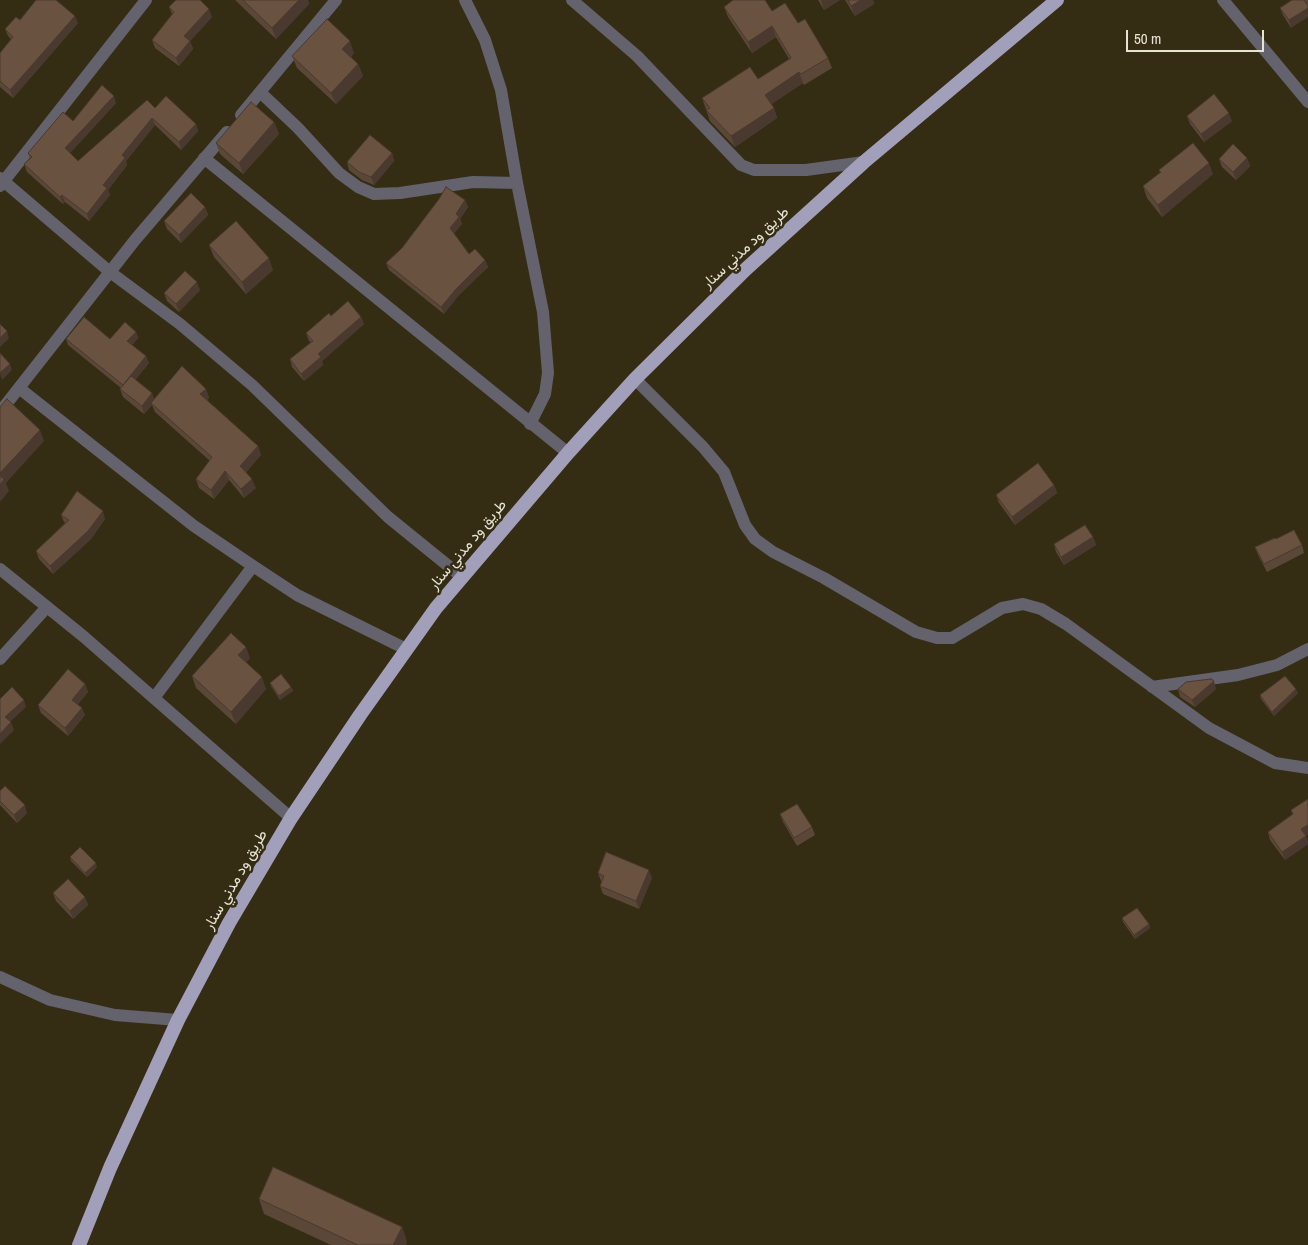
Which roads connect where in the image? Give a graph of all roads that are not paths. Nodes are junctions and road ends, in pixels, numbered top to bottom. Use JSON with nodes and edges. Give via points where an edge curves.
{"nodes":[{"id":1,"x":146,"y":0,"type":"edge"},
{"id":2,"x":336,"y":0,"type":"edge"},
{"id":3,"x":465,"y":0,"type":"edge"},
{"id":4,"x":572,"y":0,"type":"edge"},
{"id":5,"x":1057,"y":0,"type":"edge"},
{"id":6,"x":1223,"y":0,"type":"edge"},
{"id":7,"x":260,"y":92,"type":"junction"},
{"id":8,"x":1308,"y":102,"type":"edge"},
{"id":9,"x":204,"y":158,"type":"junction"},
{"id":10,"x":864,"y":162,"type":"junction"},
{"id":11,"x":1,"y":182,"type":"edge"},
{"id":12,"x":516,"y":183,"type":"junction"},
{"id":13,"x":110,"y":272,"type":"junction"},
{"id":14,"x":635,"y":379,"type":"junction"},
{"id":15,"x":19,"y":388,"type":"junction"},
{"id":16,"x":0,"y":412,"type":"edge"},
{"id":17,"x":530,"y":424,"type":"junction"},
{"id":18,"x":568,"y":453,"type":"junction"},
{"id":19,"x":253,"y":566,"type":"junction"},
{"id":20,"x":0,"y":569,"type":"edge"},
{"id":21,"x":462,"y":577,"type":"junction"},
{"id":22,"x":47,"y":607,"type":"junction"},
{"id":23,"x":406,"y":649,"type":"junction"},
{"id":24,"x":1308,"y":649,"type":"edge"},
{"id":25,"x":0,"y":659,"type":"edge"},
{"id":26,"x":1152,"y":687,"type":"junction"},
{"id":27,"x":154,"y":698,"type":"junction"},
{"id":28,"x":1308,"y":768,"type":"edge"},
{"id":29,"x":291,"y":818,"type":"junction"},
{"id":30,"x":0,"y":977,"type":"edge"},
{"id":31,"x":178,"y":1020,"type":"junction"},
{"id":32,"x":79,"y":1245,"type":"edge"}],
"edges":[{"from":1,"to":11,"type":"street"},
{"from":2,"to":7,"type":"street"},
{"from":3,"to":12,"type":"street","via":[[485,40],[501,90]]},
{"from":4,"to":10,"type":"street","via":[[637,56],[741,164],[754,170],[806,170]]},
{"from":5,"to":10,"type":"highway","name":"طريق ود مدني سنار"},
{"from":6,"to":8,"type":"street"},
{"from":7,"to":9,"type":"street"},
{"from":7,"to":12,"type":"street","via":[[339,173],[374,194],[474,182]]},
{"from":9,"to":13,"type":"street"},
{"from":9,"to":17,"type":"street"},
{"from":10,"to":14,"type":"highway","name":"طريق ود مدني سنار","via":[[746,269]]},
{"from":11,"to":13,"type":"street"},
{"from":12,"to":17,"type":"street","via":[[543,312],[548,373],[545,394]]},
{"from":13,"to":15,"type":"street"},
{"from":13,"to":21,"type":"street","via":[[180,324],[252,385],[388,517]]},
{"from":14,"to":18,"type":"highway","name":"طريق ود مدني سنار"},
{"from":14,"to":26,"type":"street","via":[[724,472],[745,525],[755,539],[773,552],[916,632],[936,638],[952,638],[1002,608],[1024,604],[1041,609]]},
{"from":15,"to":16,"type":"street"},
{"from":15,"to":19,"type":"street","via":[[186,520]]},
{"from":17,"to":18,"type":"street"},
{"from":18,"to":21,"type":"highway","name":"طريق ود مدني سنار"},
{"from":19,"to":23,"type":"street","via":[[297,595]]},
{"from":19,"to":27,"type":"street"},
{"from":20,"to":22,"type":"street"},
{"from":21,"to":23,"type":"highway","name":"طريق ود مدني سنار"},
{"from":22,"to":25,"type":"street"},
{"from":22,"to":27,"type":"street"},
{"from":23,"to":29,"type":"highway","name":"طريق ود مدني سنار"},
{"from":24,"to":26,"type":"street","via":[[1277,665],[1238,675]]},
{"from":26,"to":28,"type":"street","via":[[1209,728],[1275,763]]},
{"from":27,"to":29,"type":"street"},
{"from":29,"to":31,"type":"highway","name":"طريق ود مدني سنار"},
{"from":30,"to":31,"type":"street","via":[[50,1000],[115,1015]]},
{"from":31,"to":32,"type":"highway","name":"طريق ود مدني سنار","via":[[110,1168]]}]}
